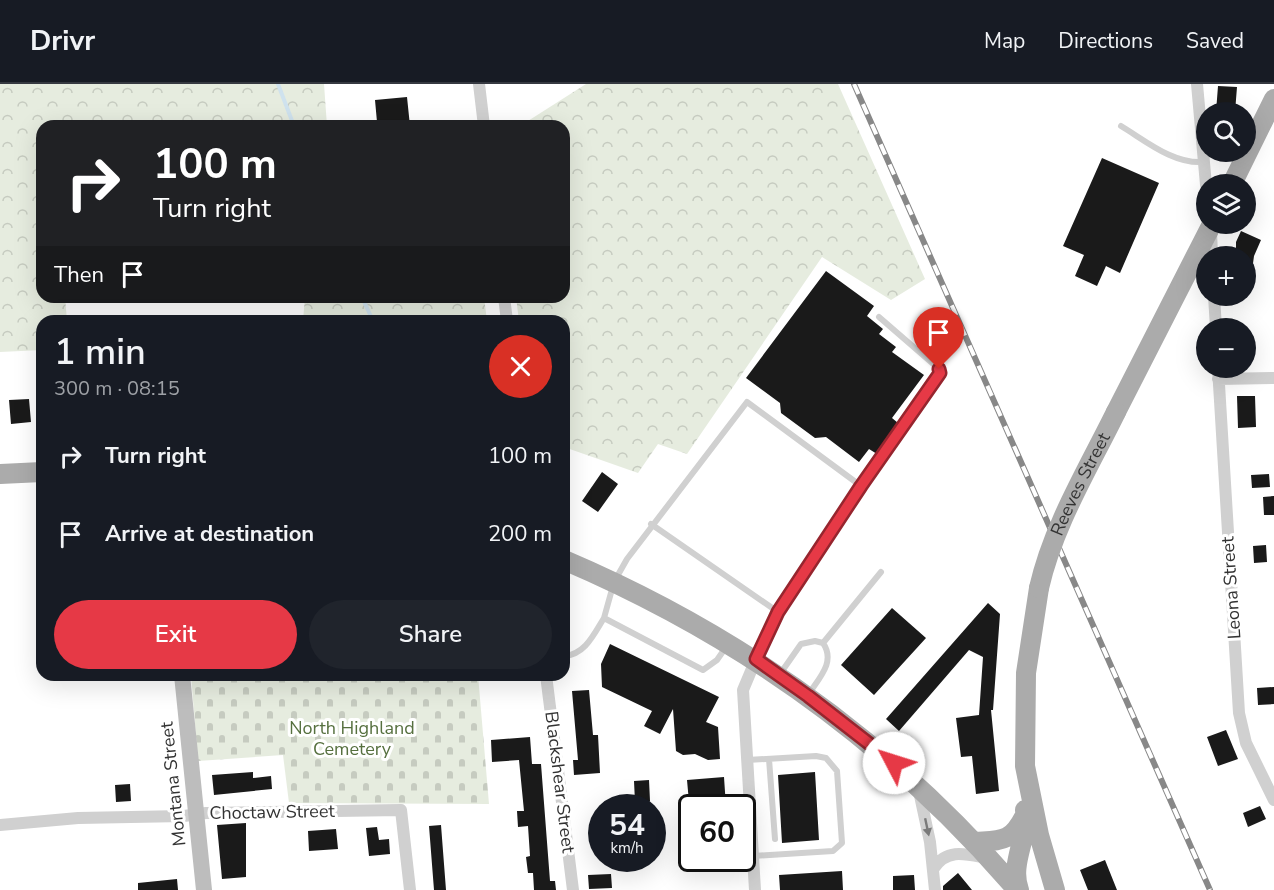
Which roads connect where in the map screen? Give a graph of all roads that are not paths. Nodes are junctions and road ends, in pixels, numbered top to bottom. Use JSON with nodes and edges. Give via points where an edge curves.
{"nodes":[{"id":1,"x":479,"y":84,"type":"edge"},
{"id":2,"x":1197,"y":84,"type":"edge"},
{"id":3,"x":1274,"y":99,"type":"edge"},
{"id":4,"x":1198,"y":102,"type":"edge"},
{"id":5,"x":483,"y":120,"type":"edge"},
{"id":6,"x":1121,"y":126,"type":"dead end"},
{"id":7,"x":1203,"y":162,"type":"joint"},
{"id":8,"x":1205,"y":174,"type":"edge"},
{"id":9,"x":1237,"y":174,"type":"edge"},
{"id":10,"x":1206,"y":234,"type":"edge"},
{"id":11,"x":879,"y":317,"type":"dead end"},
{"id":12,"x":1256,"y":376,"type":"edge"},
{"id":13,"x":1218,"y":378,"type":"edge"},
{"id":14,"x":1274,"y":378,"type":"edge"},
{"id":15,"x":36,"y":472,"type":"edge"},
{"id":16,"x":0,"y":474,"type":"edge"},
{"id":17,"x":861,"y":486,"type":"junction"},
{"id":18,"x":651,"y":524,"type":"junction"},
{"id":19,"x":570,"y":563,"type":"edge"},
{"id":20,"x":881,"y":572,"type":"dead end"},
{"id":21,"x":614,"y":582,"type":"junction"},
{"id":22,"x":778,"y":612,"type":"junction"},
{"id":23,"x":604,"y":618,"type":"junction"},
{"id":24,"x":729,"y":643,"type":"junction"},
{"id":25,"x":823,"y":643,"type":"junction"},
{"id":26,"x":570,"y":656,"type":"edge"},
{"id":27,"x":756,"y":659,"type":"junction"},
{"id":28,"x":779,"y":676,"type":"junction"},
{"id":29,"x":183,"y":681,"type":"edge"},
{"id":30,"x":547,"y":681,"type":"edge"},
{"id":31,"x":808,"y":696,"type":"junction"},
{"id":32,"x":769,"y":759,"type":"junction"},
{"id":33,"x":747,"y":760,"type":"junction"},
{"id":34,"x":1025,"y":766,"type":"junction"},
{"id":35,"x":918,"y":786,"type":"junction"},
{"id":36,"x":749,"y":794,"type":"edge"},
{"id":37,"x":1274,"y":800,"type":"edge"},
{"id":38,"x":196,"y":814,"type":"junction"},
{"id":39,"x":1025,"y":814,"type":"junction"},
{"id":40,"x":0,"y":825,"type":"edge"},
{"id":41,"x":1039,"y":835,"type":"junction"},
{"id":42,"x":775,"y":839,"type":"dead end"},
{"id":43,"x":976,"y":842,"type":"junction"},
{"id":44,"x":756,"y":856,"type":"edge"},
{"id":45,"x":934,"y":868,"type":"junction"},
{"id":46,"x":754,"y":872,"type":"edge"},
{"id":47,"x":1009,"y":877,"type":"edge"},
{"id":48,"x":204,"y":890,"type":"edge"},
{"id":49,"x":410,"y":890,"type":"edge"},
{"id":50,"x":573,"y":890,"type":"edge"},
{"id":51,"x":755,"y":890,"type":"edge"},
{"id":52,"x":935,"y":890,"type":"edge"},
{"id":53,"x":1055,"y":890,"type":"edge"}],
"edges":[{"from":1,"to":5,"type":"street"},
{"from":2,"to":4,"type":"street"},
{"from":3,"to":9,"type":"main road"},
{"from":6,"to":7,"type":"lane","via":[[1168,154],[1192,163]]},
{"from":7,"to":8,"type":"street"},
{"from":10,"to":34,"type":"main road","name":"Reeves Street","bridge":true,"via":[[1048,553],[1026,673]]},
{"from":11,"to":17,"type":"lane","via":[[940,373]]},
{"from":12,"to":14,"type":"street"},
{"from":13,"to":37,"type":"street","name":"Leona Street","via":[[1239,713],[1246,743]]},
{"from":15,"to":16,"type":"main road"},
{"from":17,"to":18,"type":"lane","via":[[747,402]]},
{"from":17,"to":22,"type":"lane"},
{"from":18,"to":21,"type":"lane"},
{"from":18,"to":22,"type":"lane"},
{"from":19,"to":21,"type":"main road"},
{"from":20,"to":25,"type":"lane"},
{"from":21,"to":23,"type":"lane"},
{"from":21,"to":24,"type":"main road"},
{"from":22,"to":27,"type":"lane"},
{"from":23,"to":24,"type":"lane","via":[[703,670],[717,660]]},
{"from":23,"to":26,"type":"lane","via":[[587,646]]},
{"from":24,"to":27,"type":"main road"},
{"from":25,"to":28,"type":"lane","via":[[801,644]]},
{"from":25,"to":31,"type":"lane","via":[[830,661]]},
{"from":27,"to":28,"type":"main road"},
{"from":27,"to":33,"type":"street","via":[[742,690]]},
{"from":28,"to":31,"type":"main road"},
{"from":29,"to":38,"type":"street","name":"Montana Street"},
{"from":30,"to":50,"type":"street","name":"Blackshear Street"},
{"from":31,"to":35,"type":"main road"},
{"from":32,"to":33,"type":"lane"},
{"from":32,"to":42,"type":"lane"},
{"from":32,"to":44,"type":"lane","via":[[816,756],[832,763],[838,775],[842,843],[833,851]]},
{"from":33,"to":36,"type":"street"},
{"from":34,"to":39,"type":"main road","name":"Reeves Street","via":[[1021,782]]},
{"from":34,"to":41,"type":"main road","name":"Reeves Street"},
{"from":35,"to":43,"type":"main road"},
{"from":35,"to":45,"type":"street","one_way":true},
{"from":38,"to":40,"type":"street","name":"Choctaw Street"},
{"from":38,"to":48,"type":"street","name":"Montana Street"},
{"from":38,"to":49,"type":"street","name":"Choctaw Street","via":[[401,810]]},
{"from":39,"to":43,"type":"main road","via":[[1009,837]]},
{"from":39,"to":47,"type":"main road","name":"Reeves Street","via":[[1027,827]]},
{"from":41,"to":47,"type":"main road","via":[[1028,868]]},
{"from":41,"to":53,"type":"main road","name":"Reeves Street"},
{"from":43,"to":47,"type":"main road"},
{"from":45,"to":47,"type":"street","via":[[954,853]]},
{"from":45,"to":52,"type":"street"},
{"from":46,"to":51,"type":"street"}]}
